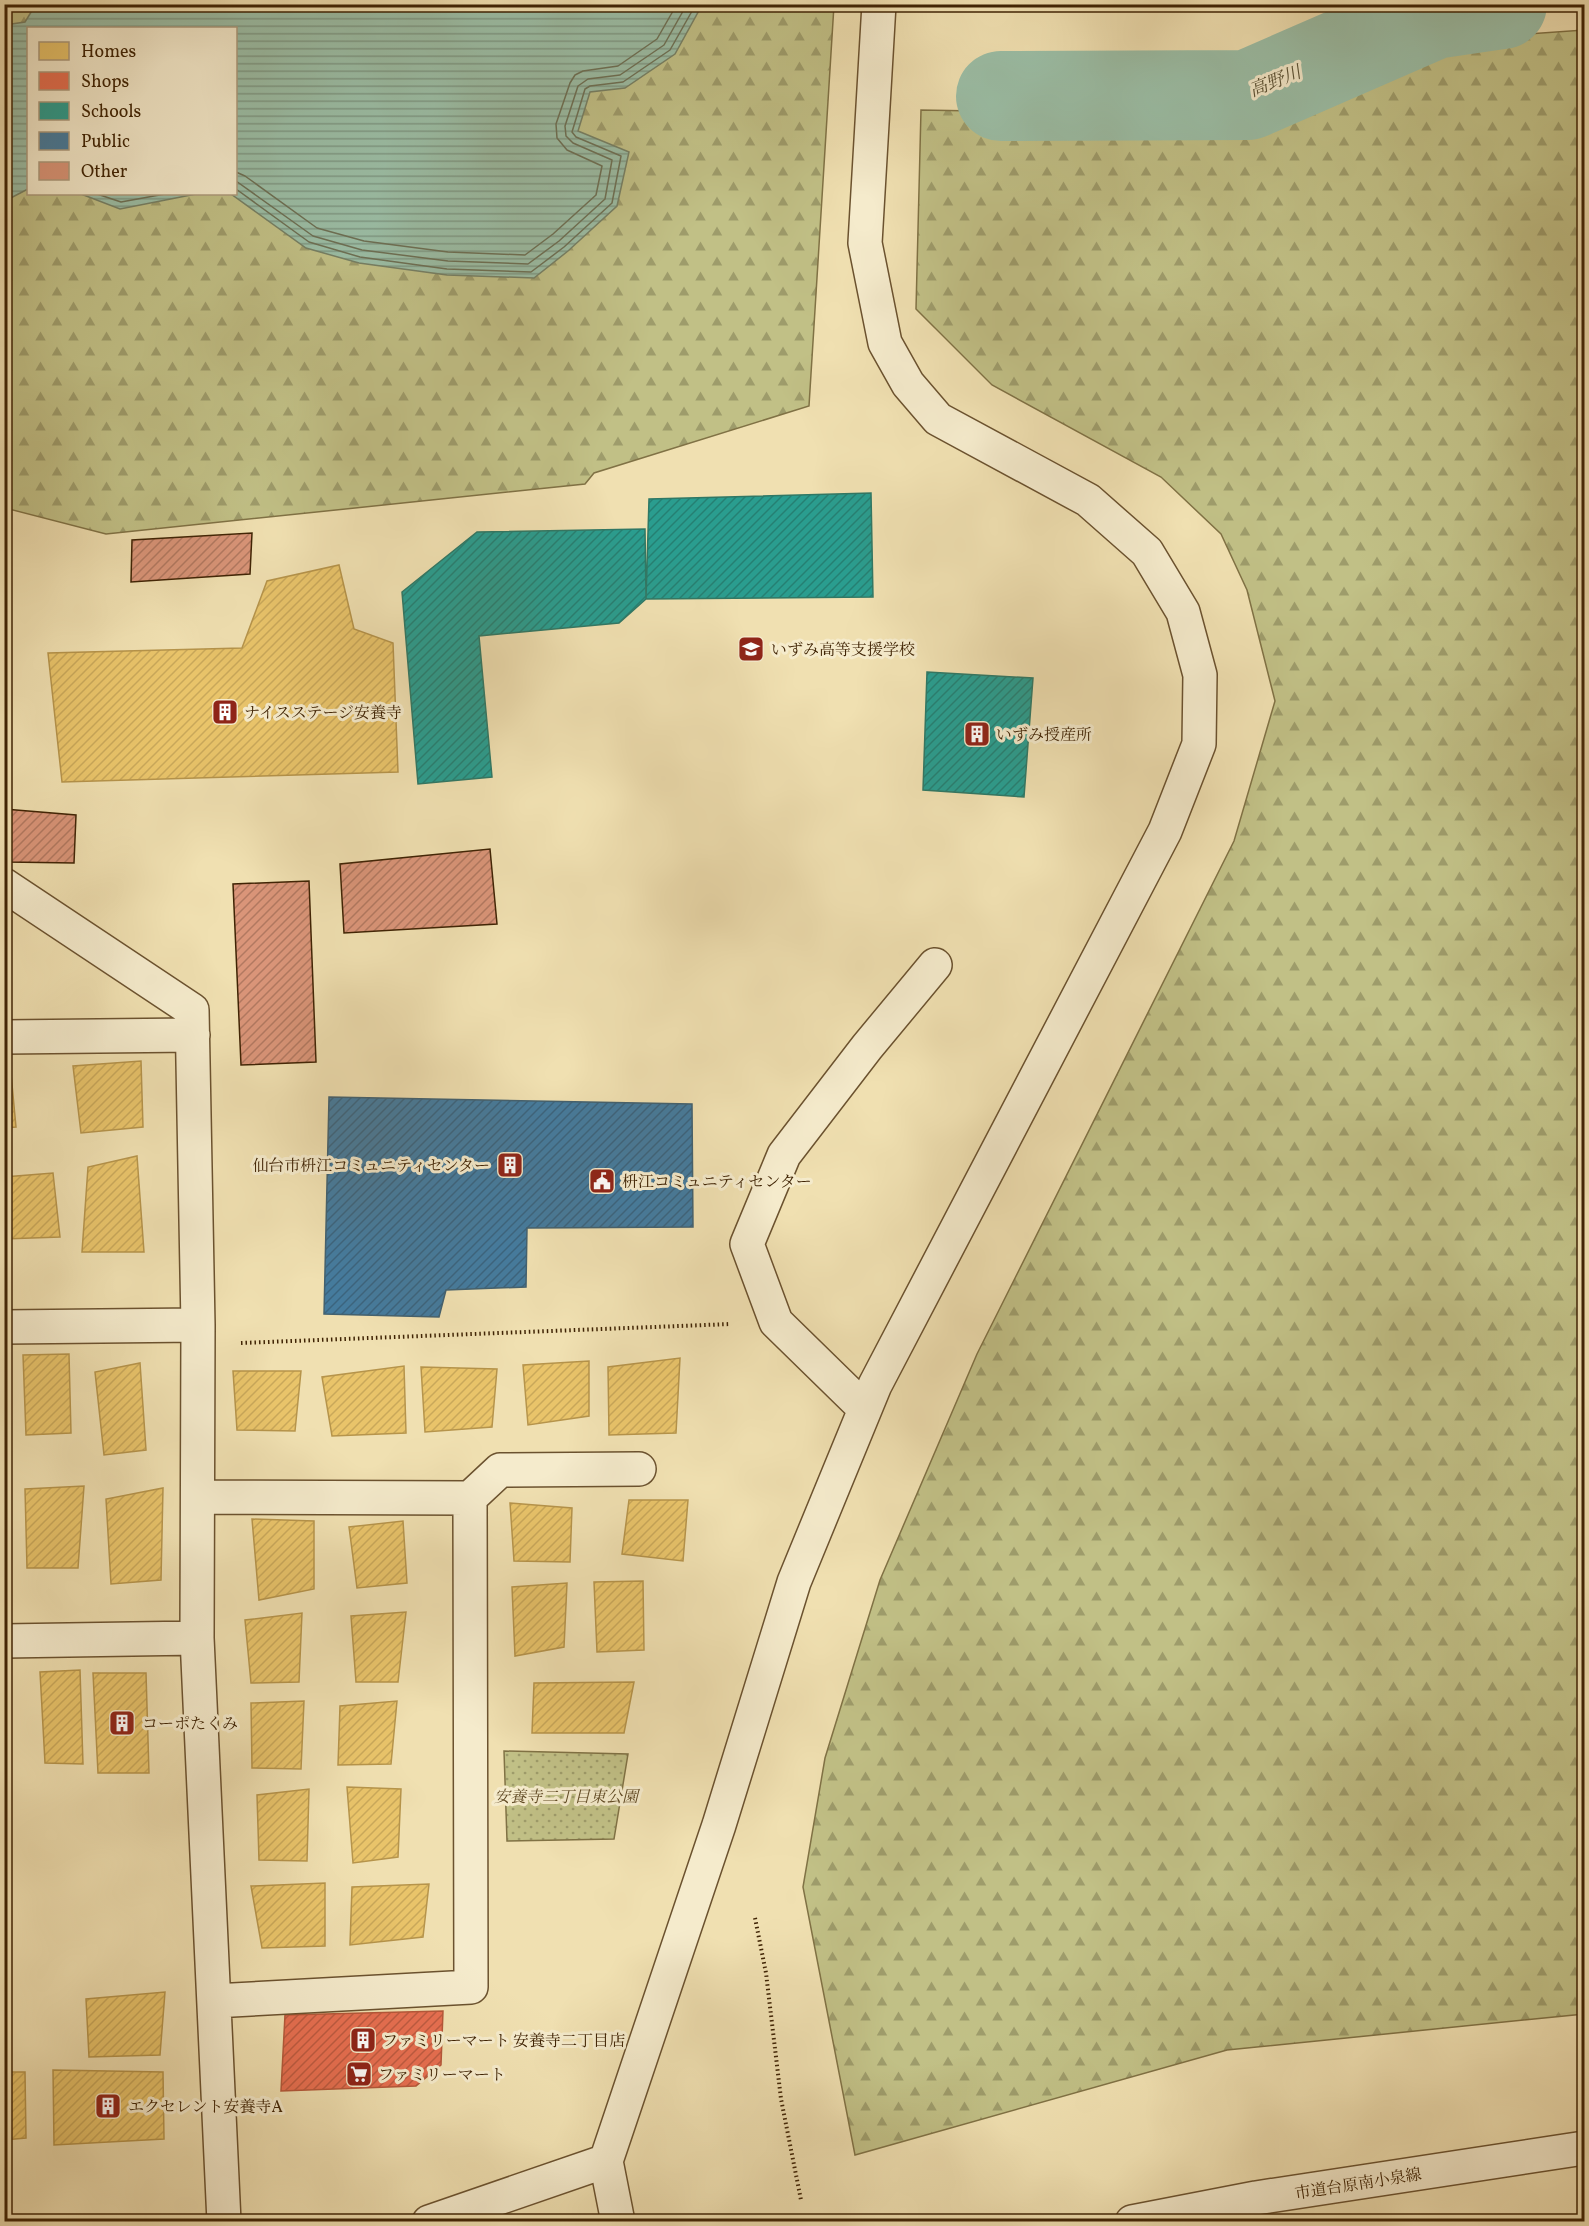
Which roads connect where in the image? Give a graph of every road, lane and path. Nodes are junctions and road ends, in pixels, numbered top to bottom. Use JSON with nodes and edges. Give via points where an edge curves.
{"nodes":[{"id":1,"x":879,"y":4,"type":"edge"},
{"id":2,"x":4,"y":885,"type":"edge"},
{"id":3,"x":934,"y":965,"type":"dead end"},
{"id":4,"x":192,"y":1035,"type":"junction"},
{"id":5,"x":4,"y":1037,"type":"edge"},
{"id":6,"x":776,"y":1322,"type":"junction"},
{"id":7,"x":4,"y":1327,"type":"edge"},
{"id":8,"x":198,"y":1335,"type":"junction"},
{"id":9,"x":865,"y":1409,"type":"junction"},
{"id":10,"x":639,"y":1469,"type":"dead end"},
{"id":11,"x":198,"y":1497,"type":"junction"},
{"id":12,"x":470,"y":1498,"type":"junction"},
{"id":13,"x":197,"y":1638,"type":"junction"},
{"id":14,"x":4,"y":1641,"type":"edge"},
{"id":15,"x":755,"y":1918,"type":"dead end"},
{"id":16,"x":214,"y":2001,"type":"junction"},
{"id":17,"x":1584,"y":2148,"type":"edge"},
{"id":18,"x":606,"y":2161,"type":"junction"},
{"id":19,"x":801,"y":2200,"type":"dead end"},
{"id":20,"x":224,"y":2222,"type":"edge"},
{"id":21,"x":429,"y":2222,"type":"edge"},
{"id":22,"x":618,"y":2222,"type":"edge"},
{"id":23,"x":1132,"y":2222,"type":"edge"}],
"edges":[{"from":1,"to":9,"type":"street","via":[[865,243],[885,343],[908,384],[938,419],[1088,500],[1147,552],[1183,612],[1200,675],[1199,744],[1165,831]]},
{"from":2,"to":4,"type":"street","via":[[192,1010]]},
{"from":3,"to":6,"type":"street","via":[[784,1155],[747,1244]]},
{"from":4,"to":5,"type":"street"},
{"from":4,"to":8,"type":"street"},
{"from":6,"to":8,"type":"path"},
{"from":6,"to":9,"type":"street"},
{"from":7,"to":8,"type":"street"},
{"from":8,"to":11,"type":"street"},
{"from":9,"to":18,"type":"street","via":[[794,1582],[719,1825]]},
{"from":10,"to":12,"type":"street","via":[[500,1470]]},
{"from":11,"to":12,"type":"street"},
{"from":11,"to":13,"type":"street"},
{"from":12,"to":16,"type":"street","via":[[471,1987]]},
{"from":13,"to":14,"type":"street"},
{"from":13,"to":16,"type":"street"},
{"from":15,"to":19,"type":"path","via":[[766,1973],[781,2099]]},
{"from":16,"to":20,"type":"street"},
{"from":17,"to":23,"type":"street","name":"市道台原南小泉線","via":[[1256,2198]]},
{"from":18,"to":21,"type":"street"},
{"from":18,"to":22,"type":"street"}]}
